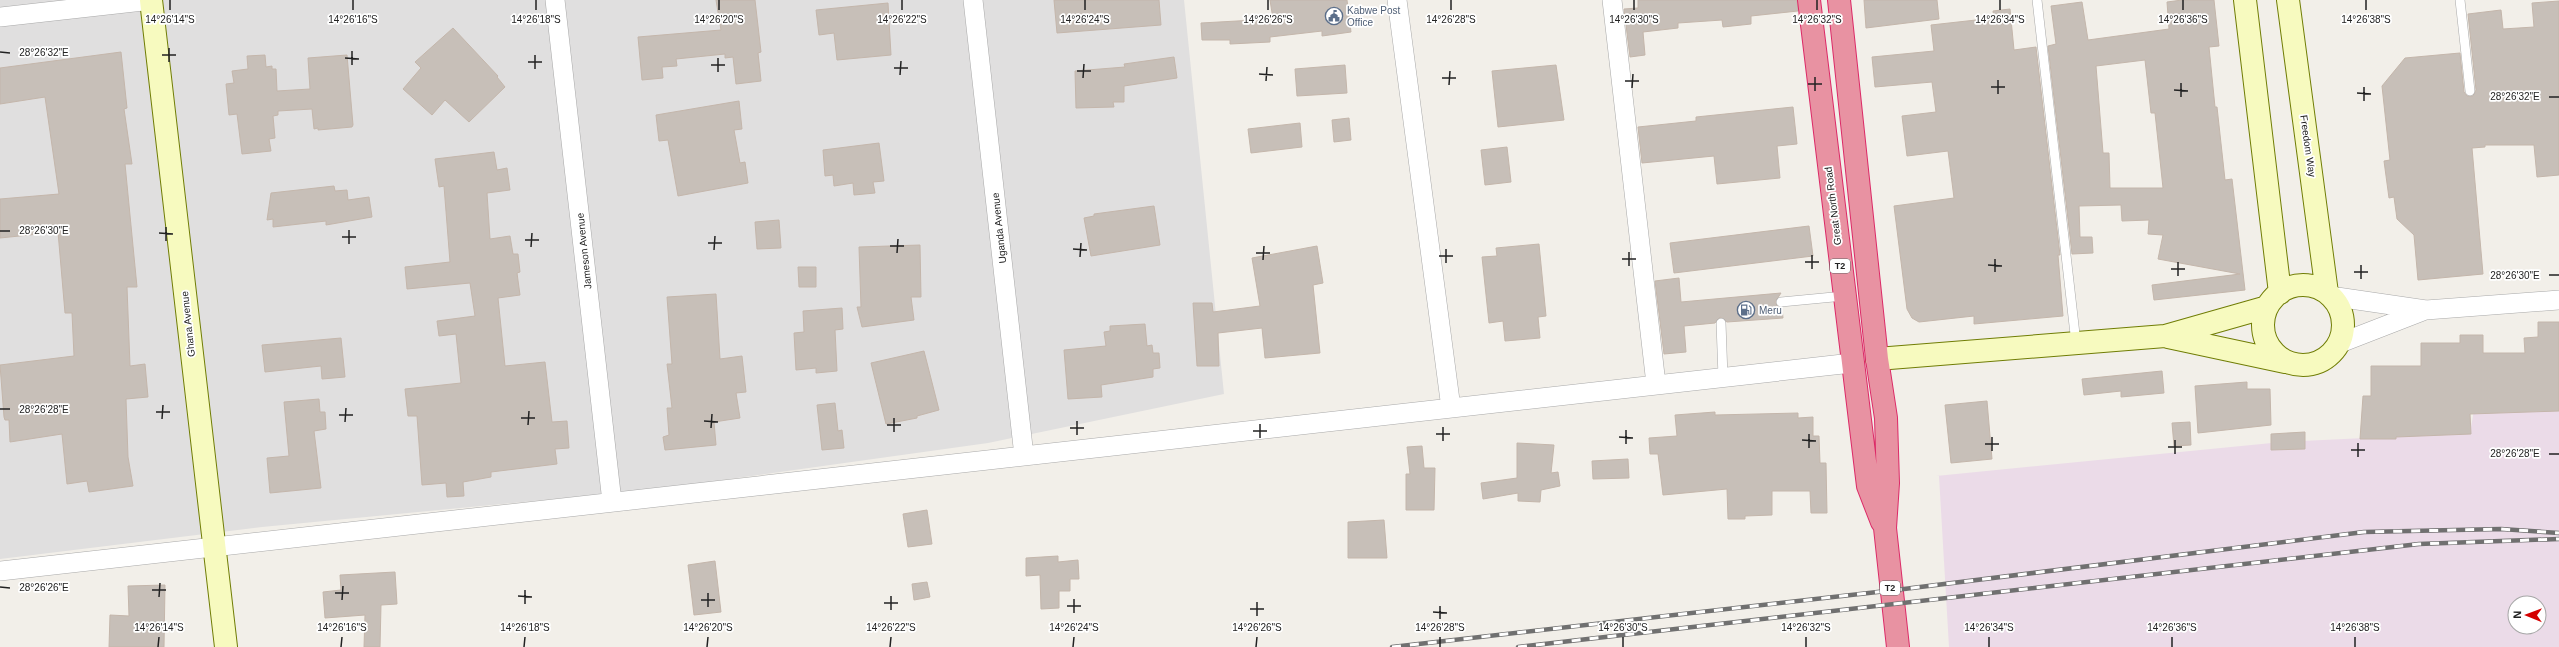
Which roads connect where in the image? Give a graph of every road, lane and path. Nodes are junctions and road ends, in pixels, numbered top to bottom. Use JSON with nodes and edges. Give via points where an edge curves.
{"nodes":[{"id":1,"x":151,"y":0,"type":"edge"},
{"id":2,"x":556,"y":0,"type":"edge"},
{"id":3,"x":973,"y":0,"type":"edge"},
{"id":4,"x":1397,"y":0,"type":"edge"},
{"id":5,"x":1612,"y":0,"type":"edge"},
{"id":6,"x":1808,"y":0,"type":"edge"},
{"id":7,"x":1839,"y":0,"type":"edge"},
{"id":8,"x":2037,"y":0,"type":"edge"},
{"id":9,"x":2245,"y":0,"type":"edge"},
{"id":10,"x":2288,"y":0,"type":"edge"},
{"id":11,"x":2460,"y":0,"type":"edge"},
{"id":12,"x":0,"y":16,"type":"edge"},
{"id":13,"x":2470,"y":91,"type":"dead end"},
{"id":14,"x":2329,"y":294,"type":"junction"},
{"id":15,"x":1844,"y":296,"type":"junction"},
{"id":16,"x":2273,"y":300,"type":"junction"},
{"id":17,"x":2559,"y":300,"type":"edge"},
{"id":18,"x":1782,"y":302,"type":"dead end"},
{"id":19,"x":2426,"y":310,"type":"junction"},
{"id":20,"x":1721,"y":323,"type":"dead end"},
{"id":21,"x":2165,"y":336,"type":"junction"},
{"id":22,"x":2076,"y":343,"type":"junction"},
{"id":23,"x":2338,"y":344,"type":"junction"},
{"id":24,"x":1877,"y":359,"type":"junction"},
{"id":25,"x":2288,"y":362,"type":"junction"},
{"id":26,"x":1852,"y":363,"type":"junction"},
{"id":27,"x":1722,"y":377,"type":"junction"},
{"id":28,"x":1656,"y":384,"type":"junction"},
{"id":29,"x":1451,"y":408,"type":"junction"},
{"id":30,"x":1024,"y":456,"type":"junction"},
{"id":31,"x":612,"y":502,"type":"junction"},
{"id":32,"x":1885,"y":528,"type":"junction"},
{"id":33,"x":213,"y":547,"type":"junction"},
{"id":34,"x":0,"y":571,"type":"edge"},
{"id":35,"x":226,"y":647,"type":"edge"},
{"id":36,"x":1898,"y":647,"type":"edge"}],
"edges":[{"from":1,"to":12,"type":"street"},
{"from":1,"to":33,"type":"main road","name":"Ghana Avenue"},
{"from":2,"to":31,"type":"street","name":"Jameson Avenue"},
{"from":3,"to":30,"type":"street","name":"Uganda Avenue"},
{"from":4,"to":29,"type":"street"},
{"from":5,"to":28,"type":"street"},
{"from":6,"to":15,"type":"highway","name":"Great North Road","number":"T2"},
{"from":7,"to":24,"type":"highway","name":"Great North Road","number":"T2"},
{"from":8,"to":22,"type":"lane"},
{"from":9,"to":16,"type":"main road"},
{"from":10,"to":14,"type":"main road","name":"Freedom Way"},
{"from":11,"to":13,"type":"lane"},
{"from":14,"to":16,"type":"main road","via":[[2306,285],[2294,285]]},
{"from":14,"to":19,"type":"street"},
{"from":14,"to":23,"type":"main road","via":[[2341,311],[2343,322]]},
{"from":15,"to":18,"type":"lane"},
{"from":15,"to":26,"type":"highway","name":"Great North Road","number":"T2"},
{"from":16,"to":21,"type":"main road"},
{"from":16,"to":25,"type":"main road","via":[[2263,328],[2265,339],[2278,357]]},
{"from":17,"to":19,"type":"street"},
{"from":19,"to":23,"type":"street"},
{"from":20,"to":27,"type":"lane"},
{"from":21,"to":22,"type":"main road"},
{"from":21,"to":25,"type":"main road"},
{"from":22,"to":24,"type":"main road"},
{"from":23,"to":25,"type":"main road","via":[[2322,361],[2305,365]]},
{"from":24,"to":32,"type":"highway","name":"Great North Road","number":"T2","via":[[1886,418],[1888,483]]},
{"from":26,"to":27,"type":"street"},
{"from":26,"to":32,"type":"highway","name":"Great North Road","number":"T2","via":[[1868,486]]},
{"from":27,"to":28,"type":"street"},
{"from":28,"to":29,"type":"street"},
{"from":29,"to":30,"type":"street"},
{"from":30,"to":31,"type":"street"},
{"from":31,"to":33,"type":"street"},
{"from":32,"to":36,"type":"highway","name":"Great North Road","number":"T2"},
{"from":33,"to":34,"type":"street"},
{"from":33,"to":35,"type":"main road","name":"Ghana Avenue"}]}
